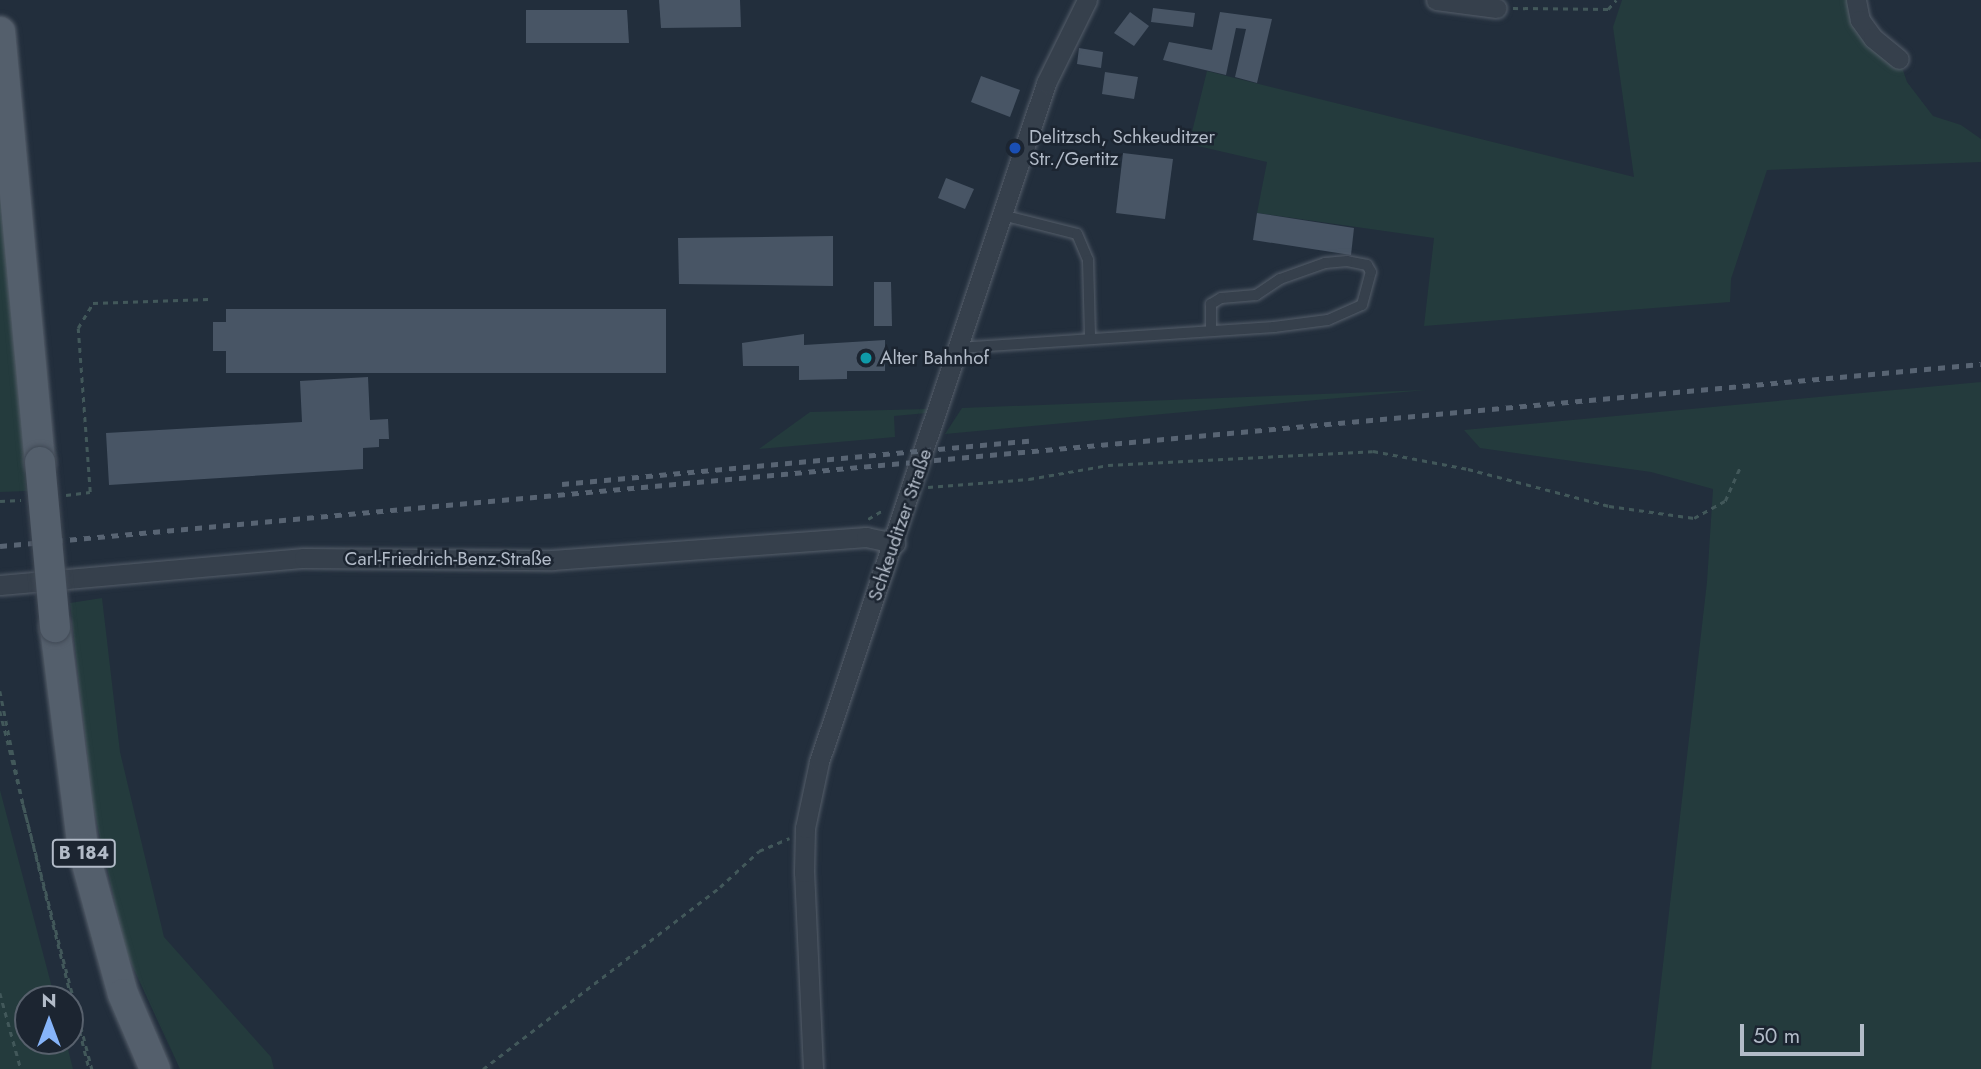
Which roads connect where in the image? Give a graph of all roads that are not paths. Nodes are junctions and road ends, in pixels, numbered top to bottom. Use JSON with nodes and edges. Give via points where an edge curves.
{"nodes":[{"id":1,"x":1087,"y":0,"type":"edge"},
{"id":2,"x":1436,"y":0,"type":"edge"},
{"id":3,"x":1856,"y":0,"type":"edge"},
{"id":4,"x":1496,"y":8,"type":"road end"},
{"id":5,"x":0,"y":32,"type":"edge"},
{"id":6,"x":1899,"y":59,"type":"dead end"},
{"id":7,"x":1002,"y":215,"type":"junction"},
{"id":8,"x":1211,"y":330,"type":"junction"},
{"id":9,"x":1090,"y":339,"type":"junction"},
{"id":10,"x":958,"y":348,"type":"junction"},
{"id":11,"x":895,"y":544,"type":"junction"},
{"id":12,"x":0,"y":585,"type":"edge"},
{"id":13,"x":155,"y":1069,"type":"edge"},
{"id":14,"x":813,"y":1069,"type":"edge"}],
"edges":[{"from":1,"to":7,"type":"street","name":"Schkeuditzer Straße","via":[[1057,55]]},
{"from":2,"to":4,"type":"street"},
{"from":3,"to":6,"type":"street","via":[[1860,20],[1873,38]]},
{"from":5,"to":13,"type":"main road","number":"B 184","bridge":true,"via":[[55,627],[83,849],[108,949]]},
{"from":7,"to":9,"type":"lane","via":[[1077,234],[1088,260]]},
{"from":7,"to":10,"type":"street","name":"Schkeuditzer Straße"},
{"from":8,"to":8,"type":"lane","via":[[1338,318],[1362,304],[1370,272],[1367,265],[1325,263],[1280,279],[1256,295],[1221,298],[1211,304]]},
{"from":8,"to":9,"type":"lane"},
{"from":9,"to":10,"type":"lane"},
{"from":10,"to":11,"type":"street","name":"Schkeuditzer Straße"},
{"from":11,"to":12,"type":"street","name":"Carl-Friedrich-Benz-Straße","via":[[866,537],[552,560],[304,558]]},
{"from":11,"to":14,"type":"street","name":"Schkeuditzer Straße","via":[[819,762],[805,834]]}]}
